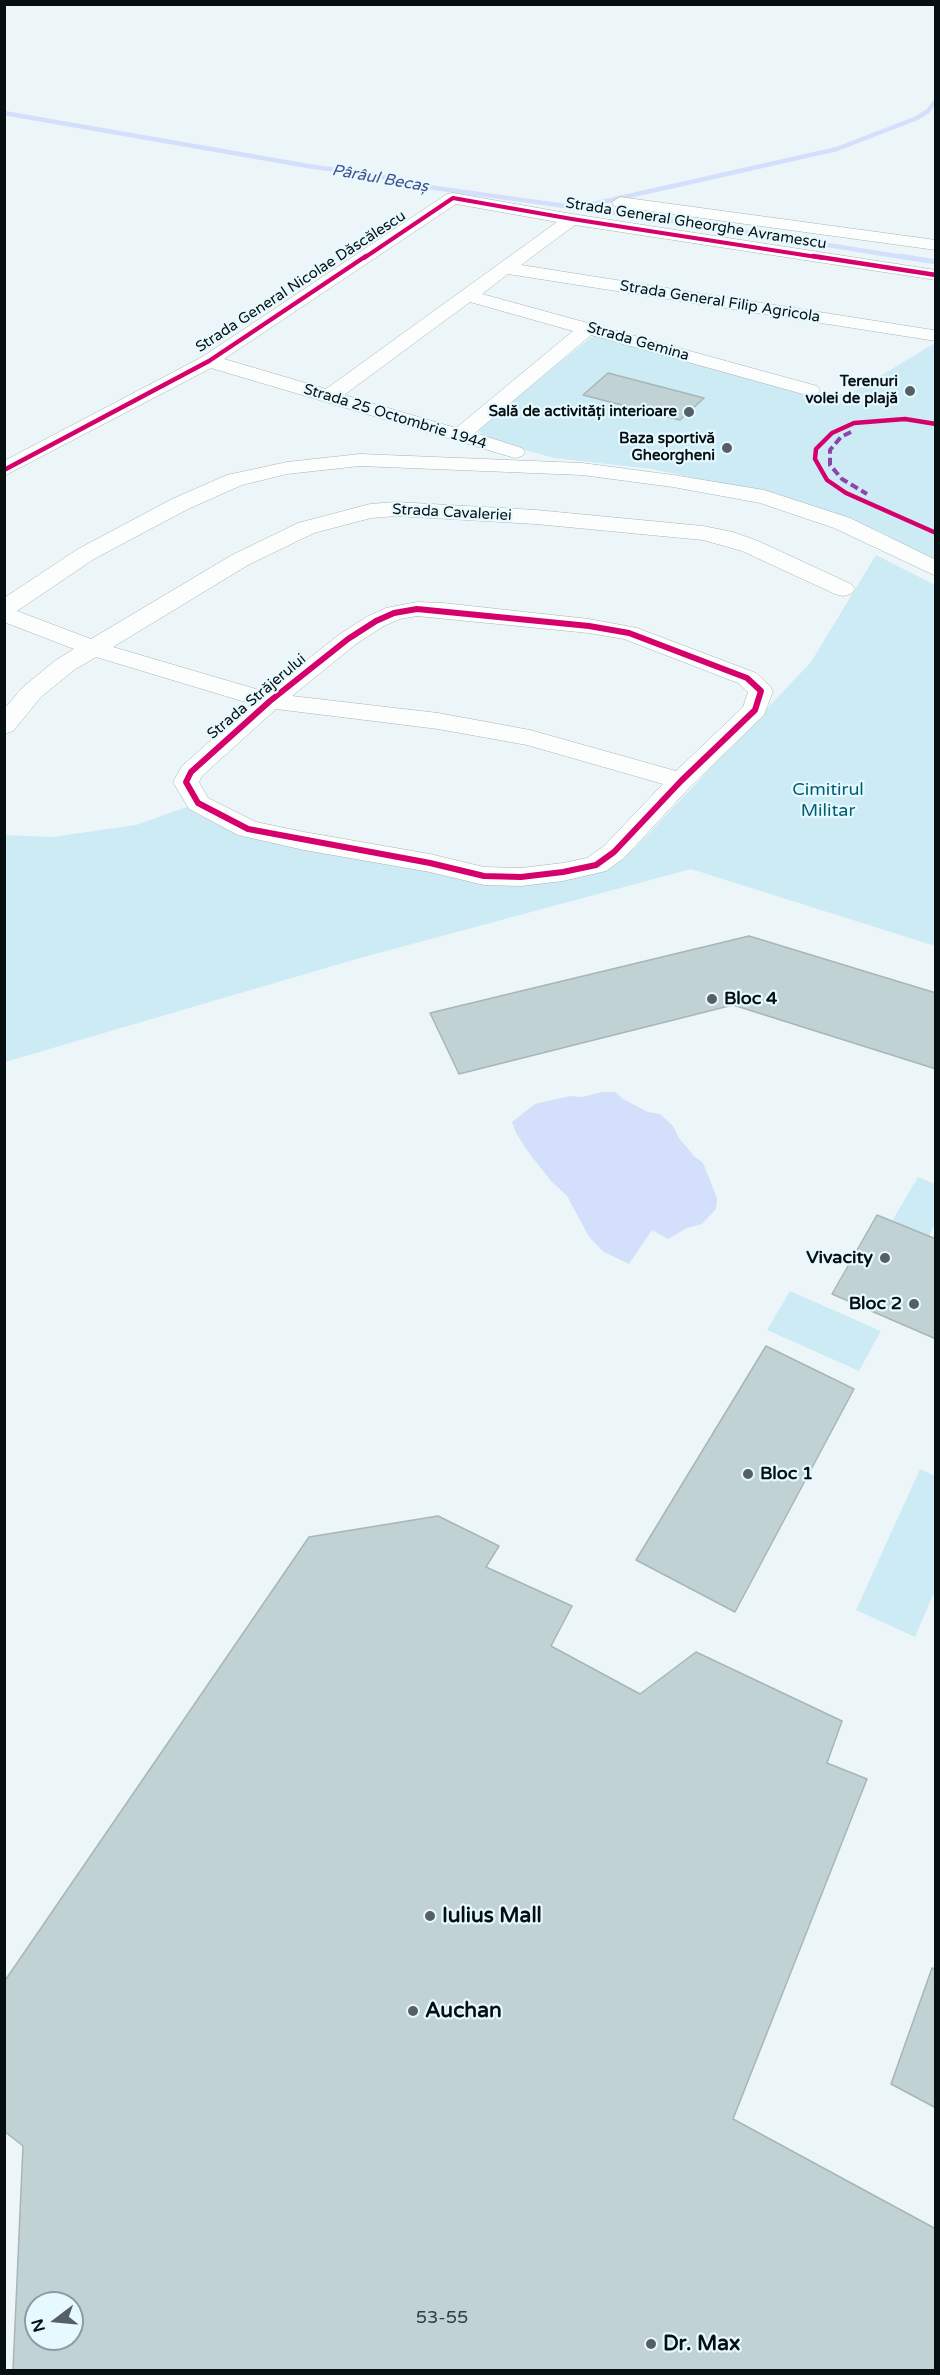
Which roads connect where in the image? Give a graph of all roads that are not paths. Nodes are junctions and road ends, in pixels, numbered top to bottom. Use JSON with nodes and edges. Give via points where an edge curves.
{"nodes":[{"id":1,"x":453,"y":198,"type":"joint"},
{"id":2,"x":620,"y":202,"type":"dead end"},
{"id":3,"x":572,"y":219,"type":"junction"},
{"id":4,"x":936,"y":245,"type":"edge"},
{"id":5,"x":506,"y":268,"type":"junction"},
{"id":6,"x":936,"y":275,"type":"edge"},
{"id":7,"x":466,"y":295,"type":"junction"},
{"id":8,"x":588,"y":328,"type":"junction"},
{"id":9,"x":933,"y":336,"type":"dead end"},
{"id":10,"x":209,"y":361,"type":"junction"},
{"id":11,"x":810,"y":390,"type":"dead end"},
{"id":12,"x":328,"y":398,"type":"junction"},
{"id":13,"x":459,"y":436,"type":"junction"},
{"id":14,"x":582,"y":469,"type":"junction"},
{"id":15,"x":4,"y":470,"type":"edge"},
{"id":16,"x":936,"y":569,"type":"edge"},
{"id":17,"x":843,"y":590,"type":"dead end"},
{"id":18,"x":4,"y":609,"type":"edge"},
{"id":19,"x":4,"y":614,"type":"edge"},
{"id":20,"x":92,"y":648,"type":"junction"},
{"id":21,"x":270,"y":701,"type":"junction"},
{"id":22,"x":4,"y":726,"type":"edge"},
{"id":23,"x":681,"y":781,"type":"junction"}],
"edges":[{"from":1,"to":3,"type":"street","name":"Strada General Gheorghe Avramescu"},
{"from":1,"to":10,"type":"street","name":"Strada General Nicolae Dăscălescu"},
{"from":2,"to":4,"type":"street"},
{"from":3,"to":5,"type":"street"},
{"from":3,"to":6,"type":"street","name":"Strada General Gheorghe Avramescu"},
{"from":5,"to":7,"type":"street"},
{"from":5,"to":9,"type":"street","name":"Strada General Filip Agricola"},
{"from":7,"to":8,"type":"street","name":"Strada Gemina"},
{"from":7,"to":12,"type":"street"},
{"from":8,"to":11,"type":"street","name":"Strada Gemina"},
{"from":8,"to":13,"type":"street"},
{"from":10,"to":12,"type":"street","name":"Strada 25 Octombrie 1944"},
{"from":10,"to":15,"type":"street","name":"Strada General Nicolae Dăscălescu"},
{"from":12,"to":13,"type":"street","name":"Strada 25 Octombrie 1944"},
{"from":13,"to":14,"type":"street","name":"Strada 25 Octombrie 1944"},
{"from":14,"to":16,"type":"street","via":[[773,500],[842,523]]},
{"from":14,"to":18,"type":"street","via":[[360,460],[287,468],[235,480],[86,554]]},
{"from":17,"to":20,"type":"street","name":"Strada Cavaleriei","via":[[750,546],[703,533],[536,517],[370,511],[306,528],[276,541]]},
{"from":19,"to":20,"type":"street"},
{"from":20,"to":21,"type":"street"},
{"from":20,"to":22,"type":"street","name":"Strada Cavaleriei","via":[[32,692]]},
{"from":21,"to":23,"type":"street","via":[[438,721],[530,738]]},
{"from":21,"to":23,"type":"street","name":"Strada Străjerului","via":[[348,639],[394,613],[443,610],[589,626],[619,632],[747,678],[761,691],[755,710]]},
{"from":21,"to":23,"type":"street","name":"Strada Străjerului","via":[[191,772],[186,782],[198,803],[248,829],[304,841],[430,862],[484,876],[563,872],[596,865],[614,852]]}]}
